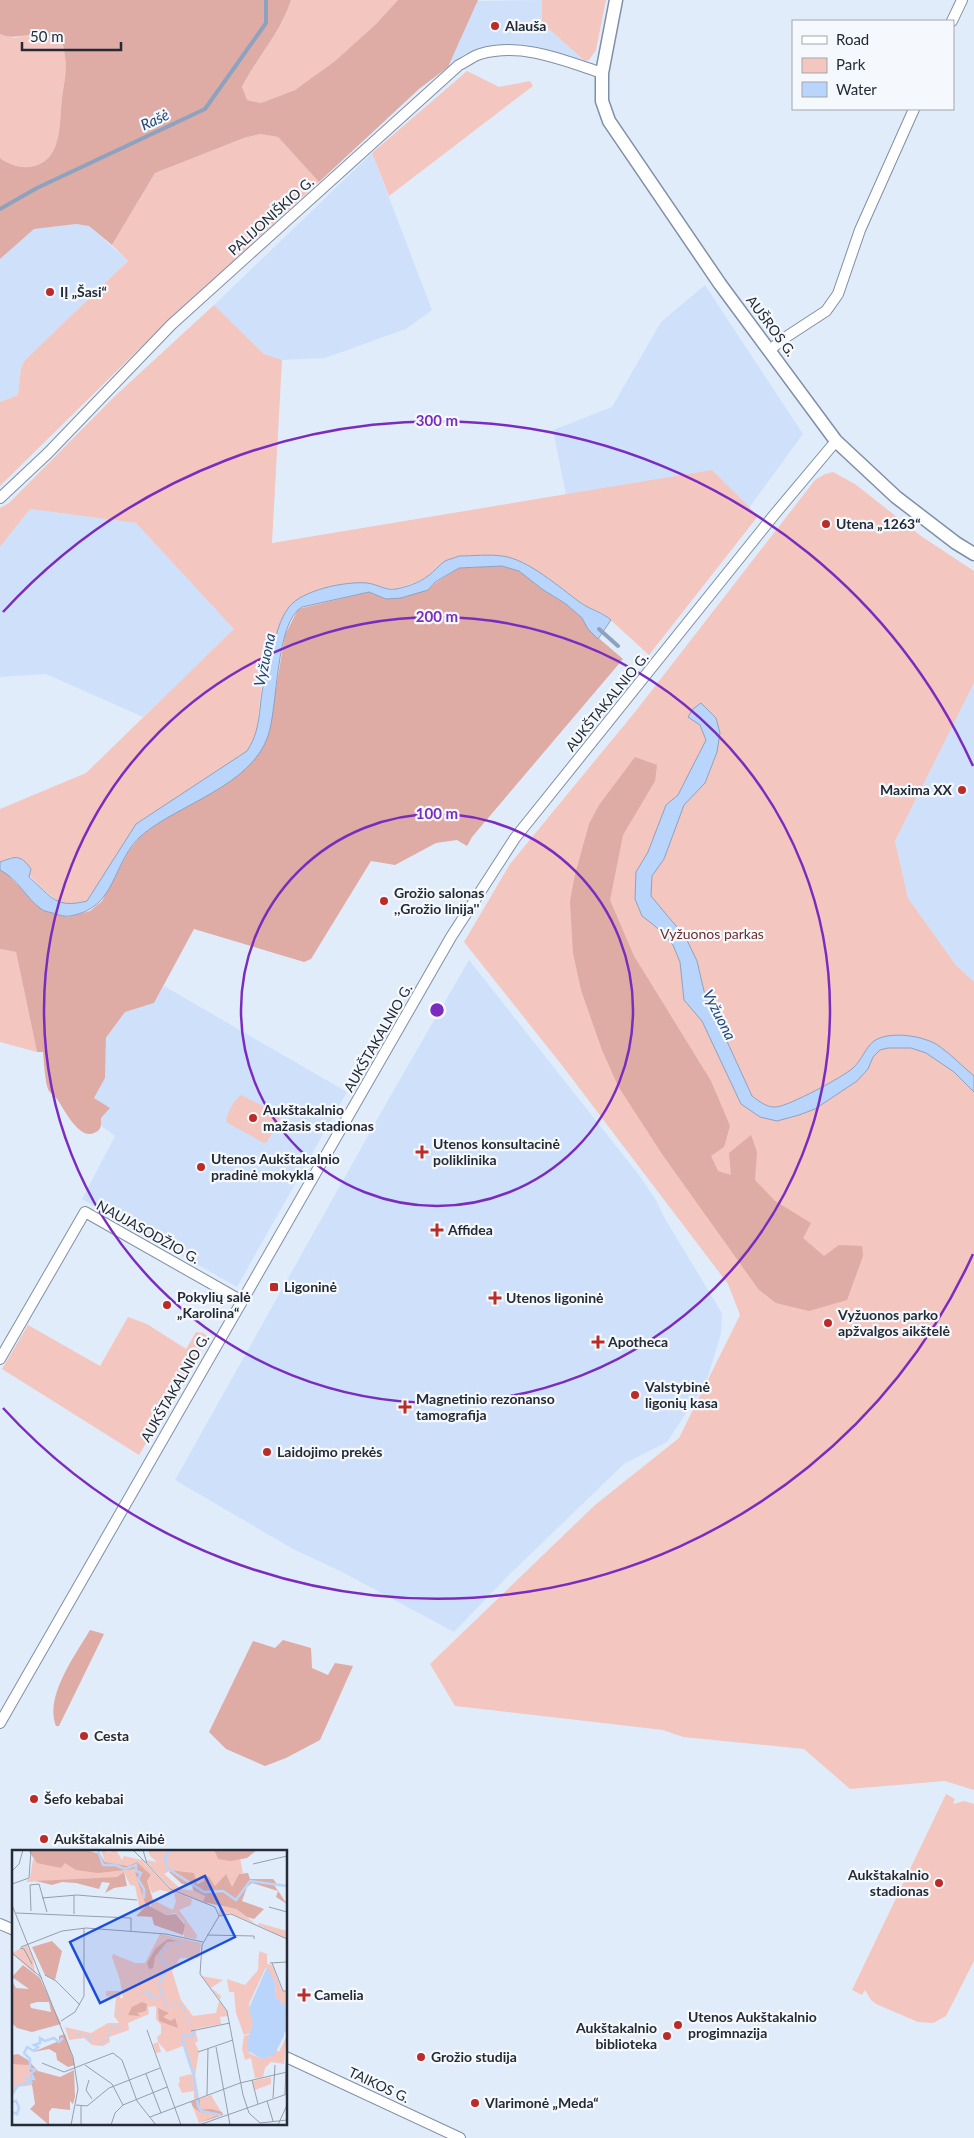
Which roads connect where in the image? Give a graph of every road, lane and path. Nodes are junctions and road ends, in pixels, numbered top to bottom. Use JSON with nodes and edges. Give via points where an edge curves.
{"nodes":[{"id":1,"x":616,"y":0,"type":"edge"},
{"id":2,"x":962,"y":0,"type":"edge"},
{"id":3,"x":952,"y":20,"type":"edge"},
{"id":4,"x":602,"y":73,"type":"junction"},
{"id":5,"x":914,"y":110,"type":"edge"},
{"id":6,"x":770,"y":350,"type":"junction"},
{"id":7,"x":836,"y":441,"type":"junction"},
{"id":8,"x":0,"y":498,"type":"edge"},
{"id":9,"x":974,"y":554,"type":"edge"},
{"id":10,"x":242,"y":1301,"type":"junction"},
{"id":11,"x":0,"y":1359,"type":"edge"},
{"id":12,"x":0,"y":1723,"type":"edge"},
{"id":13,"x":0,"y":1924,"type":"edge"},
{"id":14,"x":12,"y":1929,"type":"edge"},
{"id":15,"x":288,"y":2058,"type":"edge"},
{"id":16,"x":460,"y":2138,"type":"edge"}],
"edges":[{"from":1,"to":4,"type":"street","name":"AUŠROS G."},
{"from":2,"to":3,"type":"street"},
{"from":4,"to":6,"type":"street","name":"AUŠROS G.","via":[[602,101],[609,121],[720,284]]},
{"from":4,"to":8,"type":"street","name":"PALIJONIŠKIO G.","via":[[531,51],[479,54],[459,65],[171,325],[48,453]]},
{"from":5,"to":6,"type":"street","via":[[860,230],[838,294],[826,311]]},
{"from":6,"to":7,"type":"street","name":"AUŠROS G."},
{"from":7,"to":9,"type":"street","name":"AUŠROS G.","via":[[896,497]]},
{"from":7,"to":10,"type":"street","name":"AUKŠTAKALNIO G.","via":[[515,838],[451,937]]},
{"from":10,"to":11,"type":"street","name":"NAUJASODŽIO G.","via":[[85,1212]]},
{"from":10,"to":12,"type":"street","name":"AUKŠTAKALNIO G."},
{"from":13,"to":14,"type":"street"},
{"from":15,"to":16,"type":"street","name":"TAIKOS G."}]}
